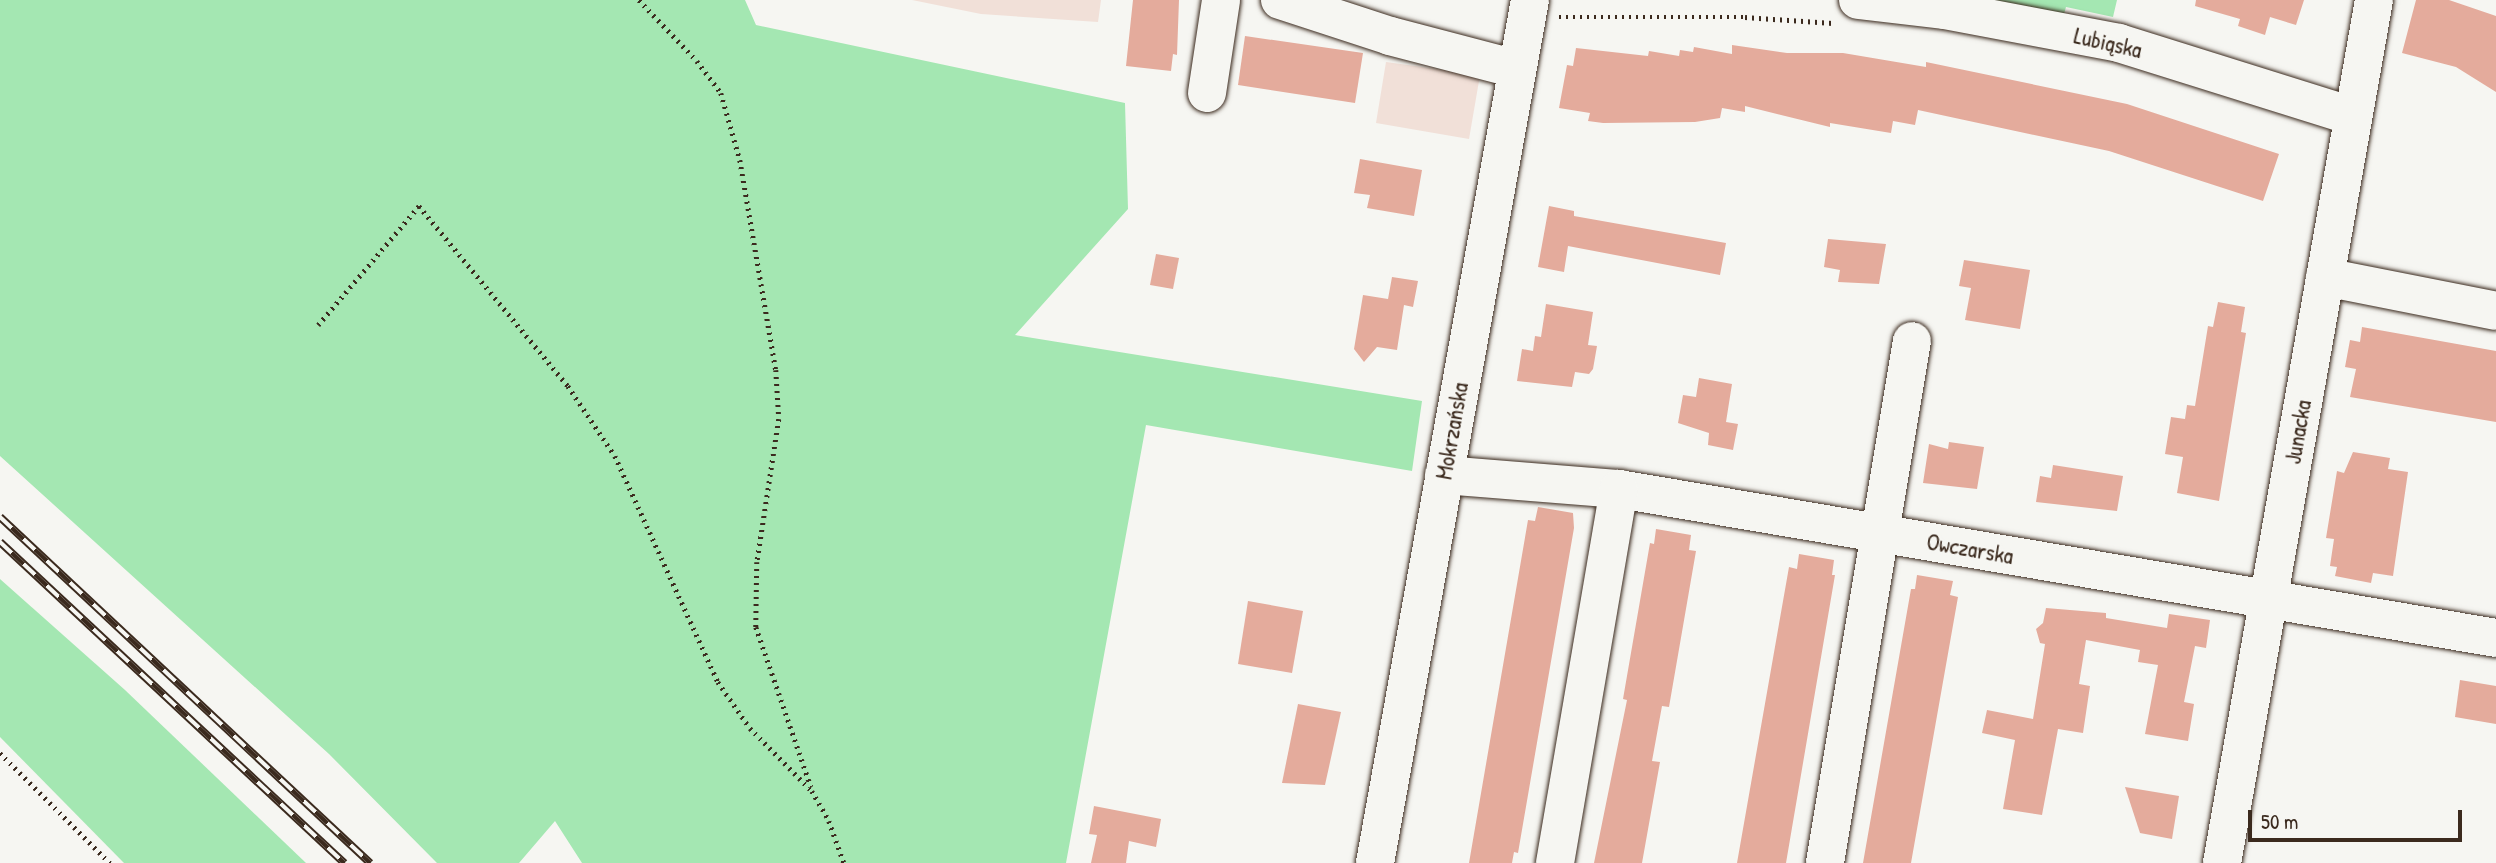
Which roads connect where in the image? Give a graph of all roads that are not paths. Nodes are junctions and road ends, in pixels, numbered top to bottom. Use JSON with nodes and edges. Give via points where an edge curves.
{"nodes":[{"id":1,"x":1221,"y":0,"type":"edge"},
{"id":2,"x":1280,"y":0,"type":"edge"},
{"id":3,"x":2374,"y":0,"type":"edge"},
{"id":4,"x":1528,"y":9,"type":"edge"},
{"id":5,"x":1849,"y":12,"type":"edge"},
{"id":6,"x":1517,"y":69,"type":"junction"},
{"id":7,"x":1207,"y":93,"type":"dead end"},
{"id":8,"x":2352,"y":116,"type":"junction"},
{"id":9,"x":2325,"y":277,"type":"junction"},
{"id":10,"x":2496,"y":311,"type":"edge"},
{"id":11,"x":1912,"y":341,"type":"dead end"},
{"id":12,"x":1444,"y":475,"type":"junction"},
{"id":13,"x":1619,"y":489,"type":"junction"},
{"id":14,"x":1882,"y":534,"type":"junction"},
{"id":15,"x":2269,"y":600,"type":"junction"},
{"id":16,"x":2496,"y":638,"type":"edge"},
{"id":17,"x":1374,"y":863,"type":"edge"},
{"id":18,"x":1555,"y":863,"type":"edge"},
{"id":19,"x":1825,"y":863,"type":"edge"},
{"id":20,"x":2222,"y":863,"type":"edge"}],
"edges":[{"from":1,"to":7,"type":"street"},
{"from":2,"to":6,"type":"street","via":[[1390,36]]},
{"from":3,"to":8,"type":"street","name":"Junacka"},
{"from":4,"to":6,"type":"street","name":"Mokrzańska"},
{"from":5,"to":8,"type":"street","name":"Lubiąska","via":[[1945,10],[2119,43]]},
{"from":6,"to":12,"type":"street","name":"Mokrzańska"},
{"from":8,"to":9,"type":"street","name":"Junacka"},
{"from":9,"to":10,"type":"street"},
{"from":9,"to":15,"type":"street","name":"Junacka"},
{"from":11,"to":14,"type":"street"},
{"from":12,"to":13,"type":"street","name":"Owczarska"},
{"from":12,"to":17,"type":"street","name":"Mokrzańska"},
{"from":13,"to":14,"type":"street","name":"Owczarska"},
{"from":13,"to":18,"type":"street"},
{"from":14,"to":15,"type":"street","name":"Owczarska"},
{"from":14,"to":19,"type":"street"},
{"from":15,"to":16,"type":"street","name":"Owczarska"},
{"from":15,"to":20,"type":"street","name":"Junacka"}]}
